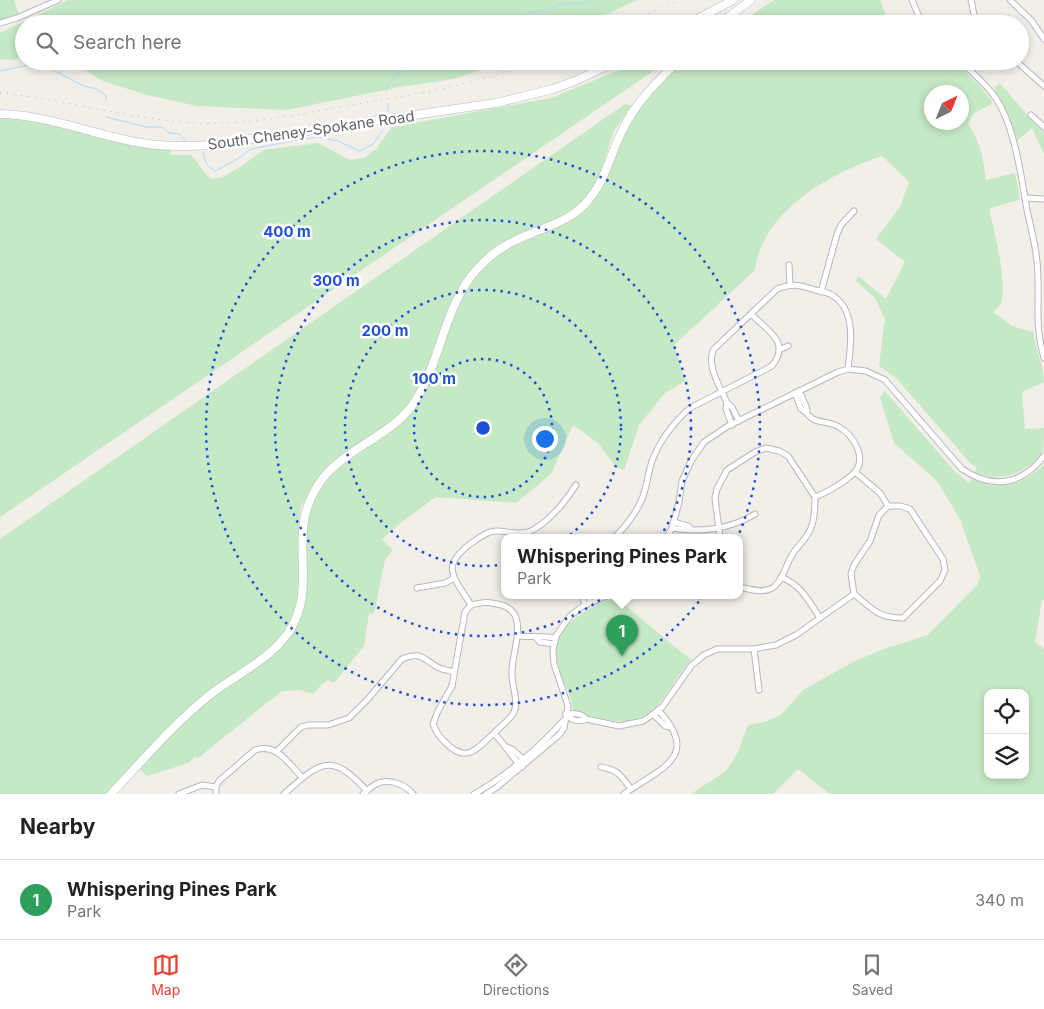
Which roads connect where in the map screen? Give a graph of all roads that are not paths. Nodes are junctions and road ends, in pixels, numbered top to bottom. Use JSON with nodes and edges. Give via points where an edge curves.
{"nodes":[{"id":1,"x":58,"y":0,"type":"edge"},
{"id":2,"x":733,"y":0,"type":"edge"},
{"id":3,"x":752,"y":0,"type":"edge"},
{"id":4,"x":912,"y":0,"type":"edge"},
{"id":5,"x":971,"y":0,"type":"edge"},
{"id":6,"x":1010,"y":0,"type":"edge"},
{"id":7,"x":24,"y":15,"type":"edge"},
{"id":8,"x":705,"y":15,"type":"edge"},
{"id":9,"x":731,"y":15,"type":"edge"},
{"id":10,"x":918,"y":15,"type":"edge"},
{"id":11,"x":975,"y":15,"type":"edge"},
{"id":12,"x":1026,"y":15,"type":"edge"},
{"id":13,"x":1029,"y":18,"type":"edge"},
{"id":14,"x":15,"y":19,"type":"edge"},
{"id":15,"x":0,"y":23,"type":"edge"},
{"id":16,"x":1044,"y":39,"type":"edge"},
{"id":17,"x":600,"y":70,"type":"edge"},
{"id":18,"x":670,"y":70,"type":"edge"},
{"id":19,"x":970,"y":70,"type":"edge"},
{"id":20,"x":1026,"y":70,"type":"edge"},
{"id":21,"x":1044,"y":86,"type":"edge"},
{"id":22,"x":0,"y":114,"type":"edge"},
{"id":23,"x":1031,"y":115,"type":"dead end"},
{"id":24,"x":1044,"y":127,"type":"edge"},
{"id":25,"x":1025,"y":198,"type":"junction"},
{"id":26,"x":1044,"y":200,"type":"edge"},
{"id":27,"x":854,"y":211,"type":"dead end"},
{"id":28,"x":789,"y":265,"type":"dead end"},
{"id":29,"x":790,"y":284,"type":"junction"},
{"id":30,"x":821,"y":292,"type":"junction"},
{"id":31,"x":751,"y":314,"type":"junction"},
{"id":32,"x":788,"y":346,"type":"dead end"},
{"id":33,"x":781,"y":348,"type":"junction"},
{"id":34,"x":1044,"y":358,"type":"edge"},
{"id":35,"x":848,"y":369,"type":"junction"},
{"id":36,"x":722,"y":392,"type":"junction"},
{"id":37,"x":797,"y":392,"type":"junction"},
{"id":38,"x":727,"y":403,"type":"junction"},
{"id":39,"x":739,"y":421,"type":"junction"},
{"id":40,"x":732,"y":425,"type":"junction"},
{"id":41,"x":1044,"y":456,"type":"edge"},
{"id":42,"x":856,"y":472,"type":"junction"},
{"id":43,"x":576,"y":484,"type":"dead end"},
{"id":44,"x":814,"y":497,"type":"junction"},
{"id":45,"x":888,"y":506,"type":"junction"},
{"id":46,"x":755,"y":514,"type":"dead end"},
{"id":47,"x":674,"y":522,"type":"junction"},
{"id":48,"x":672,"y":528,"type":"junction"},
{"id":49,"x":719,"y":528,"type":"junction"},
{"id":50,"x":691,"y":529,"type":"junction"},
{"id":51,"x":618,"y":534,"type":"edge"},
{"id":52,"x":669,"y":534,"type":"edge"},
{"id":53,"x":720,"y":534,"type":"edge"},
{"id":54,"x":781,"y":577,"type":"junction"},
{"id":55,"x":454,"y":578,"type":"junction"},
{"id":56,"x":417,"y":588,"type":"dead end"},
{"id":57,"x":743,"y":588,"type":"edge"},
{"id":58,"x":854,"y":594,"type":"junction"},
{"id":59,"x":585,"y":599,"type":"edge"},
{"id":60,"x":588,"y":599,"type":"edge"},
{"id":61,"x":600,"y":599,"type":"edge"},
{"id":62,"x":588,"y":604,"type":"junction"},
{"id":63,"x":471,"y":605,"type":"junction"},
{"id":64,"x":820,"y":618,"type":"junction"},
{"id":65,"x":518,"y":636,"type":"junction"},
{"id":66,"x":555,"y":641,"type":"junction"},
{"id":67,"x":754,"y":649,"type":"junction"},
{"id":68,"x":454,"y":672,"type":"junction"},
{"id":69,"x":759,"y":690,"type":"dead end"},
{"id":70,"x":658,"y":710,"type":"junction"},
{"id":71,"x":653,"y":714,"type":"junction"},
{"id":72,"x":565,"y":717,"type":"junction"},
{"id":73,"x":670,"y":727,"type":"junction"},
{"id":74,"x":494,"y":733,"type":"junction"},
{"id":75,"x":277,"y":751,"type":"junction"},
{"id":76,"x":522,"y":763,"type":"junction"},
{"id":77,"x":601,"y":767,"type":"dead end"},
{"id":78,"x":302,"y":777,"type":"junction"},
{"id":79,"x":216,"y":787,"type":"junction"},
{"id":80,"x":631,"y":789,"type":"junction"},
{"id":81,"x":365,"y":792,"type":"edge"},
{"id":82,"x":111,"y":794,"type":"edge"},
{"id":83,"x":178,"y":794,"type":"edge"},
{"id":84,"x":216,"y":794,"type":"edge"},
{"id":85,"x":284,"y":794,"type":"edge"},
{"id":86,"x":413,"y":794,"type":"edge"},
{"id":87,"x":475,"y":794,"type":"edge"},
{"id":88,"x":486,"y":794,"type":"edge"},
{"id":89,"x":624,"y":794,"type":"edge"}],
"edges":[{"from":1,"to":7,"type":"street"},
{"from":2,"to":8,"type":"street"},
{"from":3,"to":9,"type":"street"},
{"from":4,"to":10,"type":"street"},
{"from":5,"to":11,"type":"street"},
{"from":6,"to":12,"type":"street"},
{"from":13,"to":16,"type":"street"},
{"from":14,"to":15,"type":"street"},
{"from":17,"to":22,"type":"street","name":"South Cheney-Spokane Road","via":[[560,86],[496,103],[211,145],[155,145],[33,116]]},
{"from":18,"to":82,"type":"street","via":[[629,117],[600,186],[585,204],[569,217],[499,249],[478,268],[452,311],[424,385],[411,406],[397,422],[332,469],[320,482],[304,519],[302,594],[290,630],[258,663],[208,696],[185,716]]},
{"from":19,"to":25,"type":"street","via":[[995,97],[1006,119]]},
{"from":20,"to":21,"type":"street"},
{"from":23,"to":24,"type":"street"},
{"from":25,"to":26,"type":"street"},
{"from":25,"to":34,"type":"street","via":[[1036,254],[1037,327]]},
{"from":27,"to":30,"type":"street","via":[[838,230]]},
{"from":28,"to":29,"type":"street"},
{"from":29,"to":30,"type":"street"},
{"from":29,"to":31,"type":"street","via":[[777,289]]},
{"from":30,"to":35,"type":"street","via":[[830,294],[840,303],[850,322]]},
{"from":31,"to":33,"type":"street"},
{"from":31,"to":36,"type":"street","via":[[713,350],[710,358],[710,366]]},
{"from":32,"to":33,"type":"street"},
{"from":33,"to":36,"type":"street","via":[[772,366]]},
{"from":35,"to":37,"type":"street"},
{"from":35,"to":41,"type":"street","via":[[866,371],[885,380],[962,469],[975,478],[990,482],[1010,481],[1026,474]]},
{"from":36,"to":38,"type":"street"},
{"from":36,"to":51,"type":"street","via":[[690,408],[670,428],[652,462],[642,499]]},
{"from":37,"to":39,"type":"street"},
{"from":37,"to":42,"type":"street","via":[[812,418],[837,425],[857,445],[860,457]]},
{"from":38,"to":39,"type":"street"},
{"from":38,"to":40,"type":"street"},
{"from":39,"to":40,"type":"street"},
{"from":40,"to":47,"type":"street","via":[[704,442],[691,461],[682,481]]},
{"from":42,"to":44,"type":"street","via":[[826,493]]},
{"from":42,"to":45,"type":"street","via":[[880,492]]},
{"from":43,"to":55,"type":"street","via":[[557,511],[532,530],[486,533],[464,548],[452,564]]},
{"from":44,"to":49,"type":"street","via":[[788,456],[766,448],[727,470],[721,479],[715,498]]},
{"from":44,"to":54,"type":"street","via":[[812,526]]},
{"from":45,"to":58,"type":"street","via":[[879,515],[870,541],[850,574]]},
{"from":45,"to":58,"type":"street","via":[[910,508],[942,559],[945,570],[940,581],[903,618],[877,614]]},
{"from":46,"to":49,"type":"street"},
{"from":47,"to":48,"type":"street"},
{"from":47,"to":50,"type":"street"},
{"from":48,"to":50,"type":"street"},
{"from":48,"to":52,"type":"street"},
{"from":49,"to":50,"type":"street"},
{"from":49,"to":53,"type":"street"},
{"from":54,"to":57,"type":"street","via":[[772,588],[764,591]]},
{"from":54,"to":64,"type":"street","via":[[801,589]]},
{"from":55,"to":56,"type":"street"},
{"from":55,"to":63,"type":"street"},
{"from":58,"to":64,"type":"street"},
{"from":59,"to":62,"type":"street"},
{"from":60,"to":62,"type":"street"},
{"from":61,"to":62,"type":"street"},
{"from":62,"to":66,"type":"street","via":[[570,616]]},
{"from":63,"to":65,"type":"street","via":[[483,602],[508,606],[515,613]]},
{"from":63,"to":68,"type":"street","via":[[465,612]]},
{"from":64,"to":67,"type":"street","via":[[796,635]]},
{"from":65,"to":66,"type":"street","via":[[536,638],[540,642]]},
{"from":65,"to":74,"type":"street","via":[[512,671],[516,702],[514,713]]},
{"from":66,"to":72,"type":"street","via":[[554,664],[568,706]]},
{"from":67,"to":69,"type":"street"},
{"from":67,"to":70,"type":"street","via":[[717,649],[704,655],[691,666]]},
{"from":68,"to":74,"type":"street","via":[[452,686],[433,724],[436,734],[460,754],[475,750]]},
{"from":68,"to":75,"type":"street","via":[[418,655],[410,655],[402,659],[349,718],[328,725],[301,727]]},
{"from":70,"to":71,"type":"street"},
{"from":70,"to":73,"type":"street"},
{"from":71,"to":72,"type":"street","via":[[643,721],[619,726],[586,720],[578,714]]},
{"from":71,"to":73,"type":"street"},
{"from":72,"to":76,"type":"street","via":[[564,728],[559,735]]},
{"from":73,"to":80,"type":"street","via":[[677,737],[676,756]]},
{"from":74,"to":76,"type":"street","via":[[512,748]]},
{"from":75,"to":78,"type":"street"},
{"from":75,"to":79,"type":"street","via":[[269,748],[255,750]]},
{"from":76,"to":87,"type":"street"},
{"from":76,"to":88,"type":"street"},
{"from":77,"to":80,"type":"street","via":[[618,772]]},
{"from":78,"to":81,"type":"street","via":[[315,768],[334,765],[353,775]]},
{"from":78,"to":85,"type":"street"},
{"from":79,"to":83,"type":"street","via":[[202,785]]},
{"from":79,"to":84,"type":"street"},
{"from":80,"to":89,"type":"street"},
{"from":81,"to":86,"type":"street","via":[[377,783],[389,782],[398,783]]}]}
